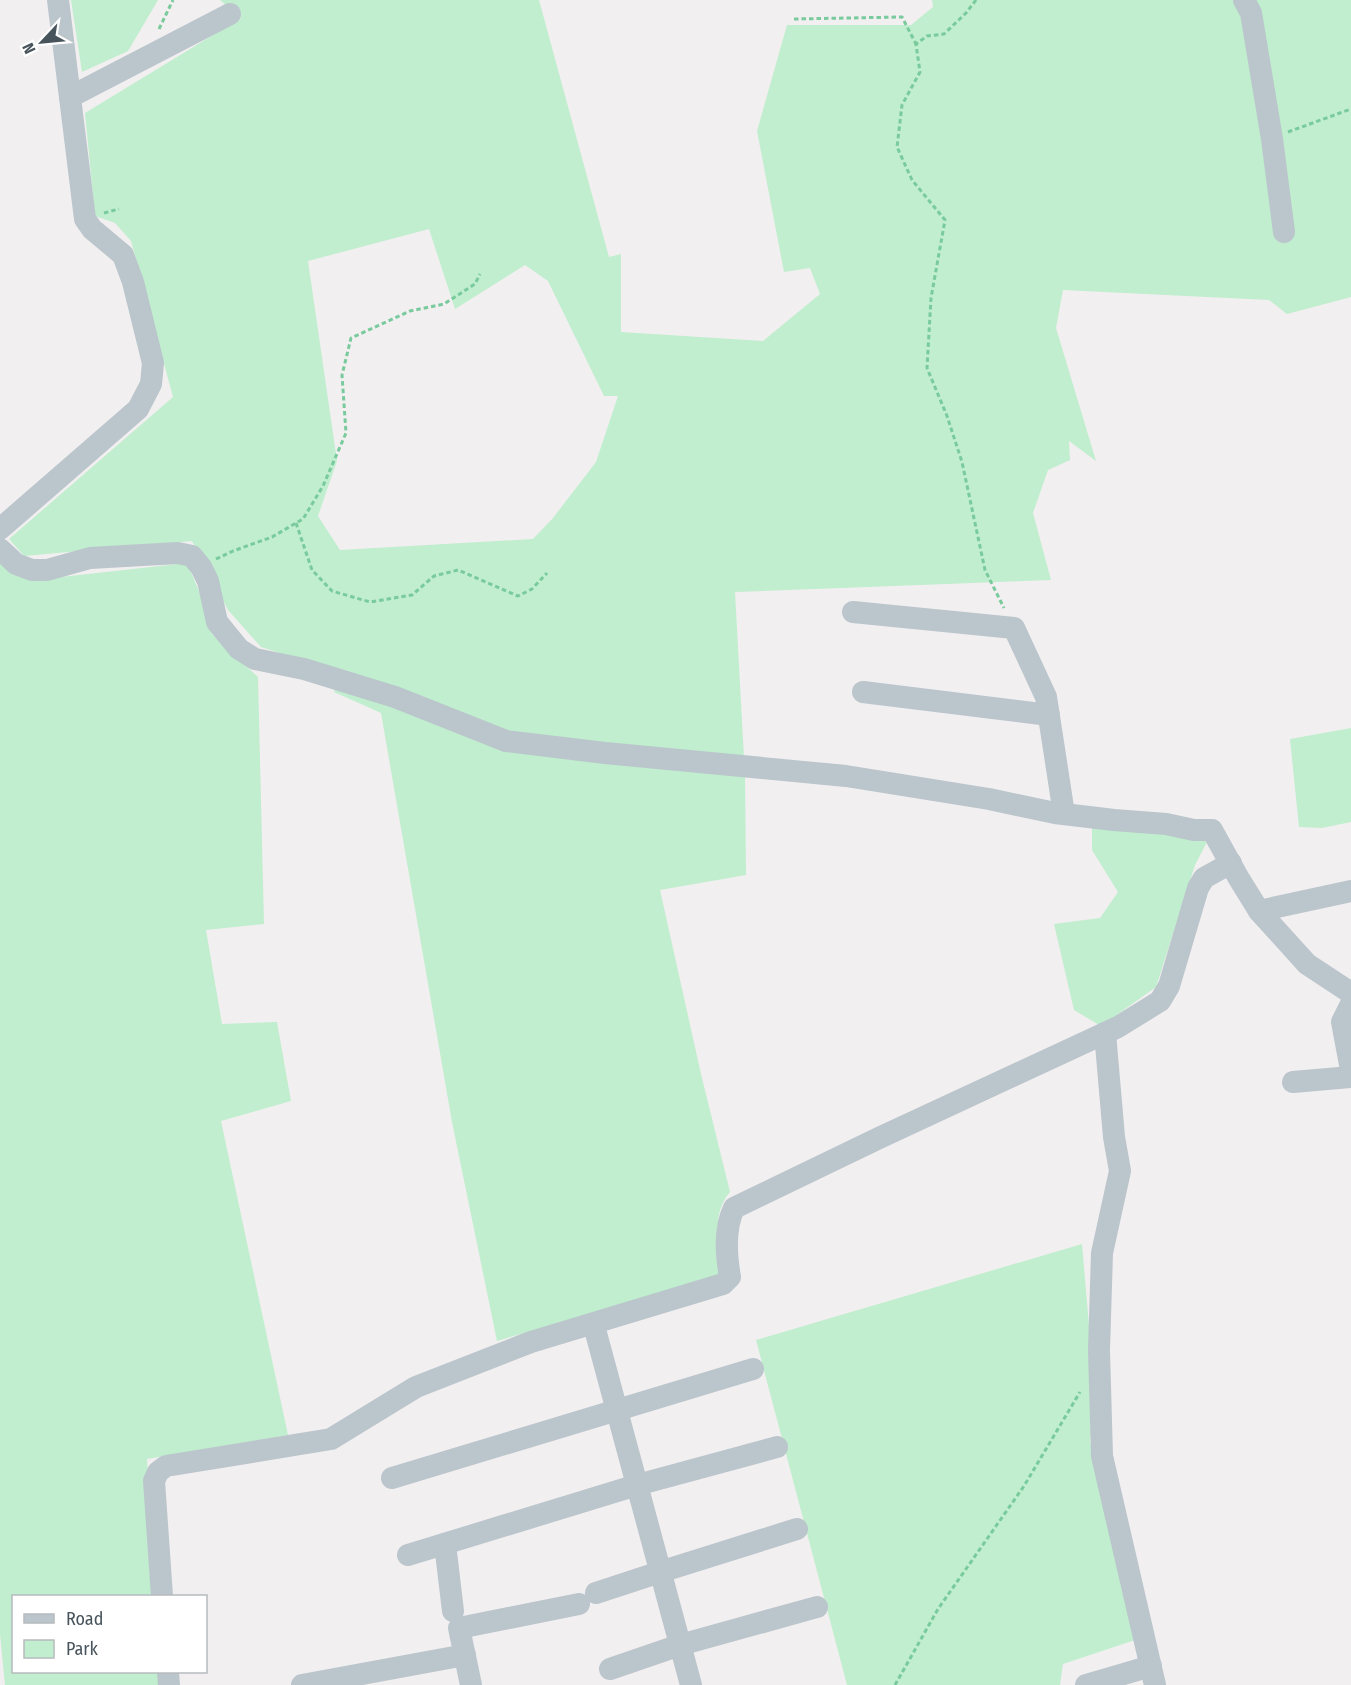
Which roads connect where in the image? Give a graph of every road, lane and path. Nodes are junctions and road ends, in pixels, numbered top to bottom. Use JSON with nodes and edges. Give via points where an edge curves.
{"nodes":[{"id":1,"x":58,"y":0,"type":"edge"},
{"id":2,"x":976,"y":0,"type":"edge"},
{"id":3,"x":1244,"y":0,"type":"edge"},
{"id":4,"x":230,"y":14,"type":"dead end"},
{"id":5,"x":794,"y":19,"type":"dead end"},
{"id":6,"x":916,"y":44,"type":"junction"},
{"id":7,"x":70,"y":97,"type":"junction"},
{"id":8,"x":1351,"y":109,"type":"edge"},
{"id":9,"x":1272,"y":139,"type":"junction"},
{"id":10,"x":1284,"y":232,"type":"dead end"},
{"id":11,"x":480,"y":274,"type":"dead end"},
{"id":12,"x":296,"y":523,"type":"junction"},
{"id":13,"x":0,"y":529,"type":"edge"},
{"id":14,"x":0,"y":549,"type":"edge"},
{"id":15,"x":201,"y":567,"type":"junction"},
{"id":16,"x":547,"y":573,"type":"dead end"},
{"id":17,"x":853,"y":612,"type":"dead end"},
{"id":18,"x":1014,"y":628,"type":"junction"},
{"id":19,"x":863,"y":692,"type":"dead end"},
{"id":20,"x":1049,"y":714,"type":"junction"},
{"id":21,"x":1064,"y":814,"type":"junction"},
{"id":22,"x":1231,"y":863,"type":"junction"},
{"id":23,"x":1351,"y":891,"type":"edge"},
{"id":24,"x":1259,"y":911,"type":"junction"},
{"id":25,"x":1351,"y":993,"type":"edge"},
{"id":26,"x":1351,"y":1004,"type":"edge"},
{"id":27,"x":1105,"y":1033,"type":"junction"},
{"id":28,"x":1351,"y":1070,"type":"edge"},
{"id":29,"x":1351,"y":1077,"type":"edge"},
{"id":30,"x":1293,"y":1082,"type":"dead end"},
{"id":31,"x":719,"y":1300,"type":"dead end"},
{"id":32,"x":596,"y":1333,"type":"junction"},
{"id":33,"x":753,"y":1369,"type":"dead end"},
{"id":34,"x":451,"y":1385,"type":"dead end"},
{"id":35,"x":1082,"y":1389,"type":"dead end"},
{"id":36,"x":616,"y":1410,"type":"junction"},
{"id":37,"x":777,"y":1447,"type":"dead end"},
{"id":38,"x":392,"y":1478,"type":"dead end"},
{"id":39,"x":637,"y":1485,"type":"junction"},
{"id":40,"x":797,"y":1529,"type":"dead end"},
{"id":41,"x":445,"y":1544,"type":"junction"},
{"id":42,"x":408,"y":1556,"type":"dead end"},
{"id":43,"x":660,"y":1572,"type":"junction"},
{"id":44,"x":162,"y":1595,"type":"edge"},
{"id":45,"x":816,"y":1607,"type":"dead end"},
{"id":46,"x":453,"y":1611,"type":"dead end"},
{"id":47,"x":680,"y":1645,"type":"junction"},
{"id":48,"x":465,"y":1655,"type":"junction"},
{"id":49,"x":610,"y":1669,"type":"dead end"},
{"id":50,"x":1153,"y":1675,"type":"edge"},
{"id":51,"x":302,"y":1685,"type":"edge"},
{"id":52,"x":471,"y":1685,"type":"edge"},
{"id":53,"x":690,"y":1685,"type":"edge"},
{"id":54,"x":894,"y":1685,"type":"edge"},
{"id":55,"x":1086,"y":1685,"type":"edge"}],
"edges":[{"from":1,"to":7,"type":"street"},
{"from":2,"to":6,"type":"path","via":[[944,34],[927,36]]},
{"from":3,"to":9,"type":"street","via":[[1251,13]]},
{"from":4,"to":7,"type":"street"},
{"from":5,"to":6,"type":"path","via":[[902,17]]},
{"from":6,"to":18,"type":"path","via":[[920,72],[902,105],[897,147],[912,180],[945,220],[932,298],[927,368],[962,462],[985,570]]},
{"from":7,"to":13,"type":"street","via":[[85,219],[123,255],[153,363],[151,384],[138,409]]},
{"from":8,"to":9,"type":"path"},
{"from":9,"to":10,"type":"street"},
{"from":11,"to":12,"type":"path","via":[[475,284],[444,304],[410,311],[351,338],[342,375],[346,432],[323,486],[303,519]]},
{"from":12,"to":15,"type":"path"},
{"from":12,"to":16,"type":"path","via":[[312,570],[332,591],[370,602],[412,595],[434,576],[458,570],[518,596],[532,589]]},
{"from":14,"to":15,"type":"street","via":[[16,564],[32,570],[47,570],[90,558],[177,553],[192,556]]},
{"from":15,"to":21,"type":"street","via":[[217,622],[239,649],[255,658],[395,698],[506,741],[846,776]]},
{"from":17,"to":18,"type":"street"},
{"from":18,"to":20,"type":"street","via":[[1046,697]]},
{"from":19,"to":20,"type":"street"},
{"from":20,"to":21,"type":"street"},
{"from":21,"to":22,"type":"street","via":[[1212,830]]},
{"from":22,"to":24,"type":"street"},
{"from":22,"to":27,"type":"street","via":[[1204,878],[1198,888],[1169,986],[1160,1001]]},
{"from":23,"to":24,"type":"street"},
{"from":24,"to":25,"type":"street","via":[[1307,964]]},
{"from":26,"to":28,"type":"street","via":[[1342,1022]]},
{"from":27,"to":44,"type":"street","via":[[734,1208],[728,1220],[729,1276],[723,1284],[531,1342],[416,1387],[331,1439],[166,1466],[154,1481]]},
{"from":27,"to":50,"type":"street","via":[[1120,1171],[1102,1253],[1102,1456]]},
{"from":29,"to":30,"type":"street"},
{"from":31,"to":32,"type":"street"},
{"from":32,"to":34,"type":"street"},
{"from":32,"to":36,"type":"street"},
{"from":33,"to":36,"type":"street"},
{"from":35,"to":54,"type":"path","via":[[1024,1486],[938,1609]]},
{"from":36,"to":38,"type":"street"},
{"from":36,"to":39,"type":"street"},
{"from":37,"to":39,"type":"street"},
{"from":39,"to":41,"type":"street"},
{"from":39,"to":43,"type":"street"},
{"from":40,"to":43,"type":"street"},
{"from":41,"to":42,"type":"street"},
{"from":41,"to":46,"type":"street"},
{"from":43,"to":47,"type":"street"},
{"from":43,"to":48,"type":"street","via":[[588,1599],[459,1628]]},
{"from":45,"to":47,"type":"street"},
{"from":47,"to":49,"type":"street"},
{"from":47,"to":53,"type":"street"},
{"from":48,"to":51,"type":"street"},
{"from":48,"to":52,"type":"street"},
{"from":50,"to":55,"type":"street"}]}
